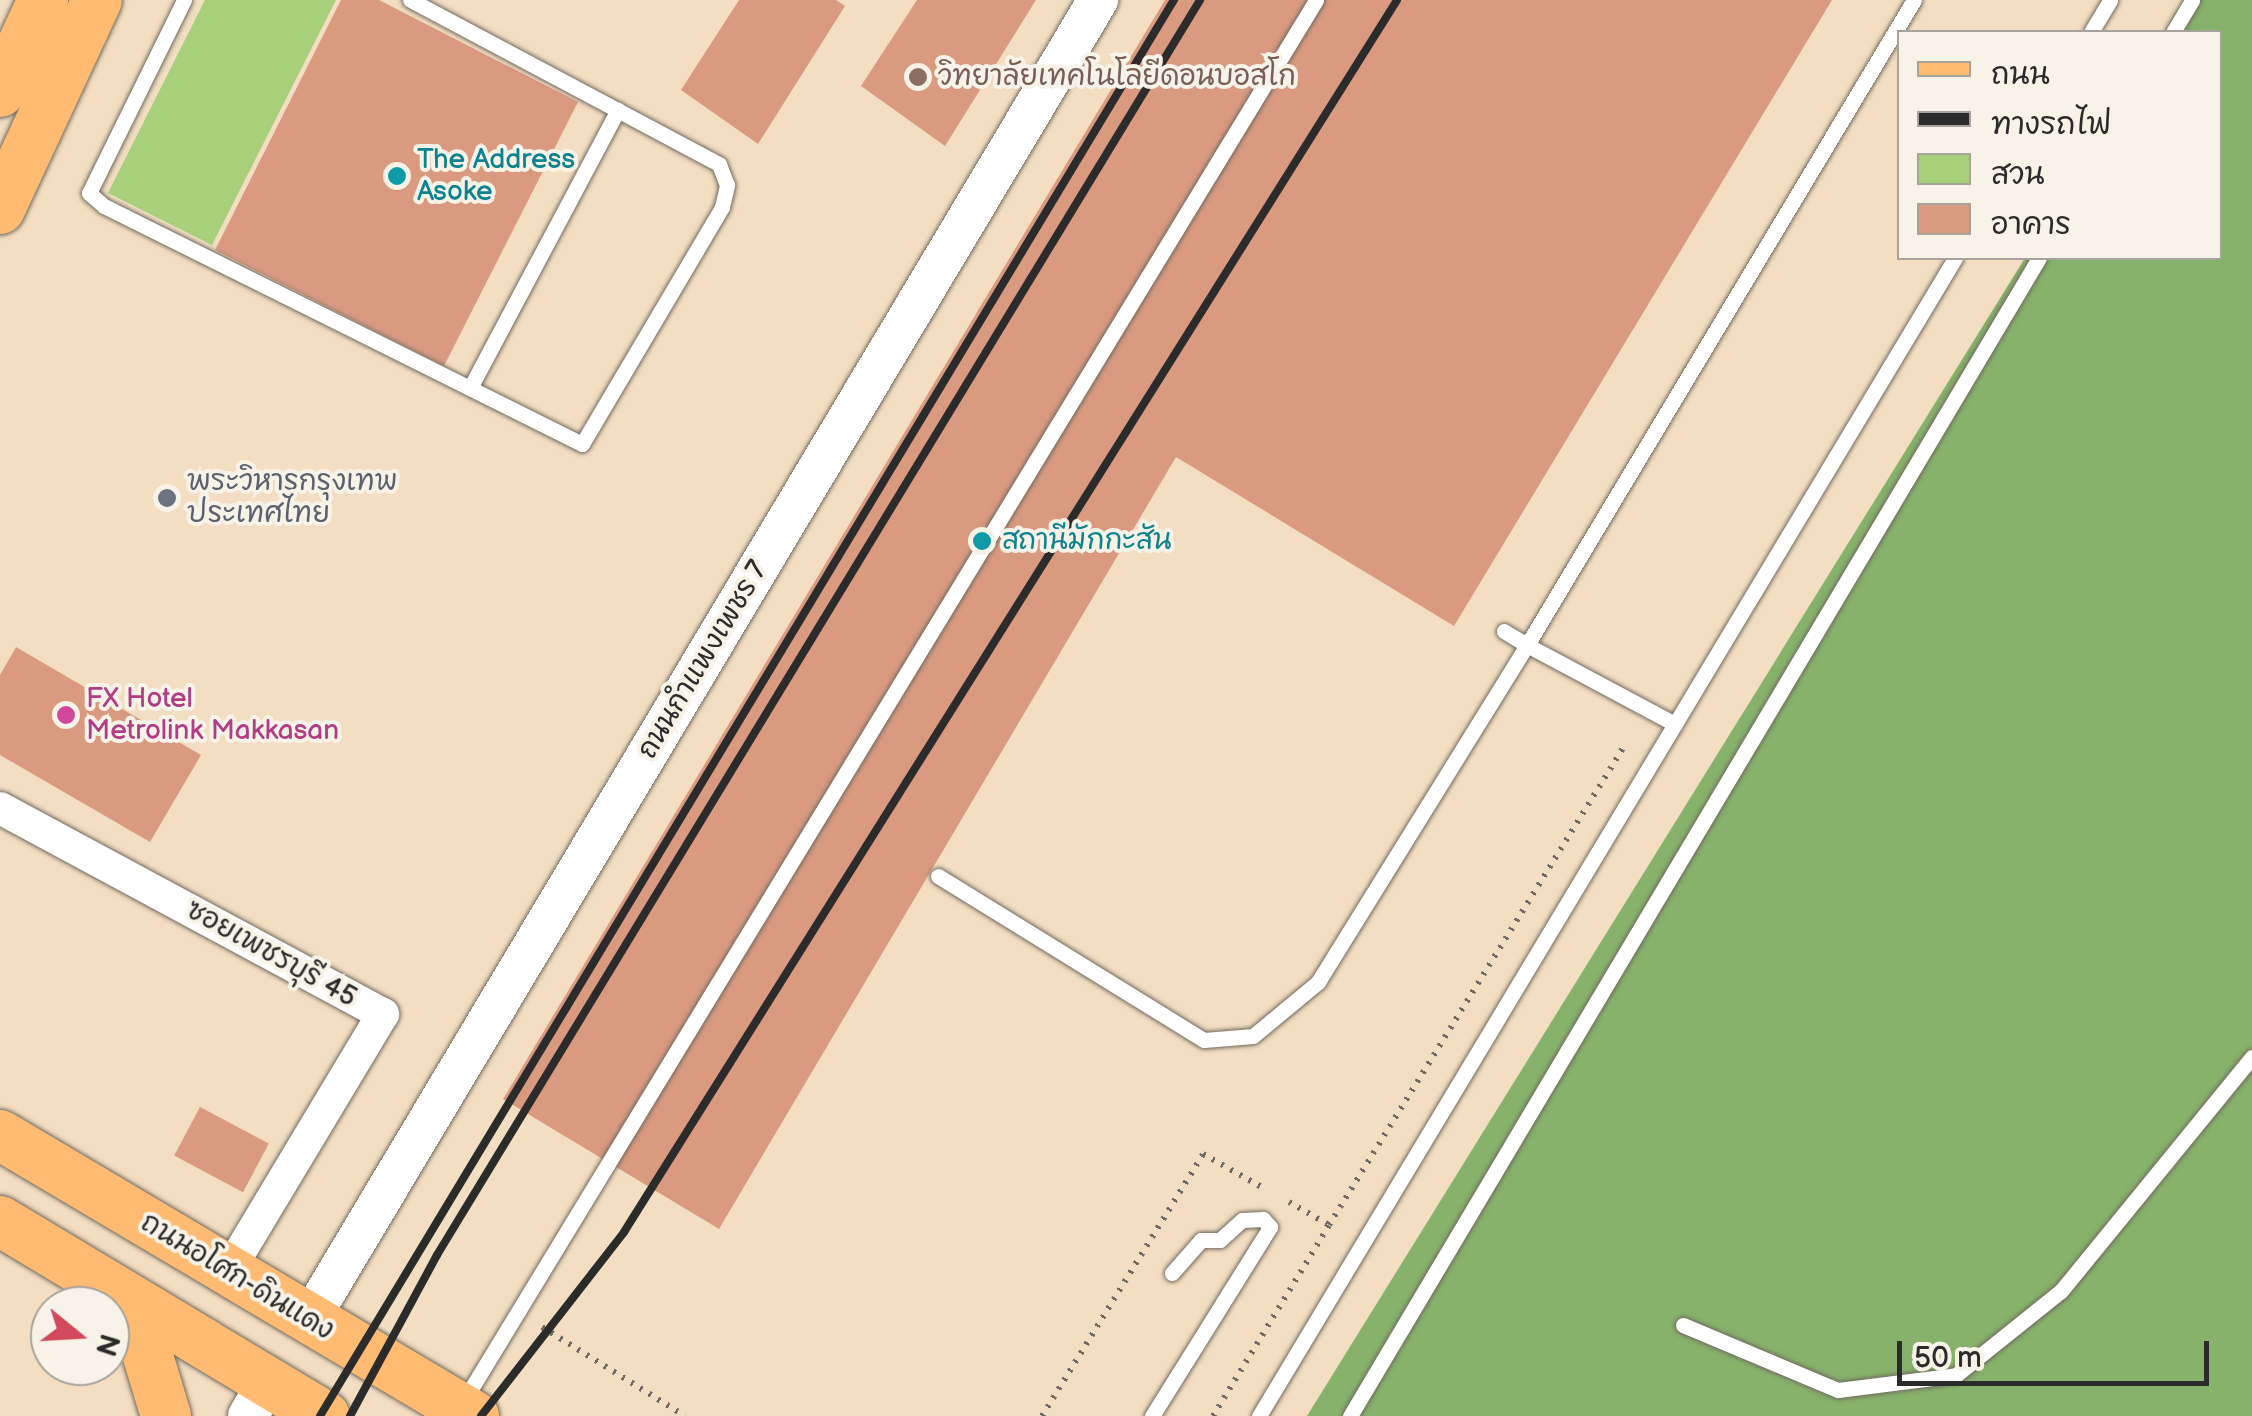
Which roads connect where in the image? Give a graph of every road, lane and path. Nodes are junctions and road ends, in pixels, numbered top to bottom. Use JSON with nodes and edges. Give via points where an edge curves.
{"nodes":[{"id":1,"x":43,"y":0,"type":"edge"},
{"id":2,"x":97,"y":0,"type":"edge"},
{"id":3,"x":184,"y":0,"type":"edge"},
{"id":4,"x":410,"y":0,"type":"edge"},
{"id":5,"x":1098,"y":0,"type":"edge"},
{"id":6,"x":1316,"y":0,"type":"edge"},
{"id":7,"x":1914,"y":0,"type":"edge"},
{"id":8,"x":2110,"y":0,"type":"edge"},
{"id":9,"x":2192,"y":0,"type":"edge"},
{"id":10,"x":2091,"y":30,"type":"edge"},
{"id":11,"x":2174,"y":30,"type":"edge"},
{"id":12,"x":0,"y":92,"type":"edge"},
{"id":13,"x":618,"y":110,"type":"junction"},
{"id":14,"x":0,"y":209,"type":"edge"},
{"id":15,"x":1955,"y":260,"type":"edge"},
{"id":16,"x":2038,"y":260,"type":"edge"},
{"id":17,"x":470,"y":388,"type":"junction"},
{"id":18,"x":1504,"y":631,"type":"dead end"},
{"id":19,"x":1527,"y":646,"type":"junction"},
{"id":20,"x":1646,"y":709,"type":"junction"},
{"id":21,"x":1675,"y":724,"type":"junction"},
{"id":22,"x":0,"y":808,"type":"edge"},
{"id":23,"x":938,"y":876,"type":"dead end"},
{"id":24,"x":2252,"y":1057,"type":"edge"},
{"id":25,"x":0,"y":1135,"type":"edge"},
{"id":26,"x":0,"y":1221,"type":"edge"},
{"id":27,"x":1329,"y":1225,"type":"junction"},
{"id":28,"x":228,"y":1272,"type":"junction"},
{"id":29,"x":1172,"y":1273,"type":"dead end"},
{"id":30,"x":131,"y":1300,"type":"junction"},
{"id":31,"x":524,"y":1315,"type":"dead end"},
{"id":32,"x":309,"y":1320,"type":"junction"},
{"id":33,"x":1682,"y":1324,"type":"dead end"},
{"id":34,"x":257,"y":1399,"type":"edge"},
{"id":35,"x":467,"y":1412,"type":"edge"},
{"id":36,"x":166,"y":1416,"type":"edge"},
{"id":37,"x":326,"y":1416,"type":"edge"},
{"id":38,"x":685,"y":1416,"type":"edge"},
{"id":39,"x":1042,"y":1416,"type":"edge"},
{"id":40,"x":1152,"y":1416,"type":"edge"},
{"id":41,"x":1214,"y":1416,"type":"edge"},
{"id":42,"x":1258,"y":1416,"type":"edge"},
{"id":43,"x":1350,"y":1416,"type":"edge"}],
"edges":[{"from":1,"to":12,"type":"main road"},
{"from":2,"to":14,"type":"main road"},
{"from":3,"to":17,"type":"lane","via":[[90,192],[104,206]]},
{"from":4,"to":13,"type":"lane"},
{"from":5,"to":32,"type":"street","name":"ถนนกำแพงเพชร 7"},
{"from":6,"to":35,"type":"lane"},
{"from":7,"to":19,"type":"lane"},
{"from":8,"to":10,"type":"lane"},
{"from":9,"to":11,"type":"lane"},
{"from":13,"to":17,"type":"lane"},
{"from":13,"to":17,"type":"lane","via":[[719,164],[727,185],[722,207],[582,444]]},
{"from":15,"to":21,"type":"lane"},
{"from":16,"to":43,"type":"lane"},
{"from":18,"to":19,"type":"lane"},
{"from":19,"to":20,"type":"lane"},
{"from":19,"to":23,"type":"lane","via":[[1318,982],[1253,1036],[1204,1040]]},
{"from":20,"to":21,"type":"lane"},
{"from":20,"to":27,"type":"path"},
{"from":21,"to":42,"type":"lane"},
{"from":22,"to":28,"type":"street","name":"ซอยเพชรบุรี 45","via":[[383,1014]]},
{"from":24,"to":33,"type":"lane","via":[[2060,1291],[1956,1375],[1838,1390]]},
{"from":25,"to":28,"type":"main road","name":"ถนนอโศก-ดินแดง"},
{"from":26,"to":30,"type":"main road"},
{"from":27,"to":39,"type":"path","via":[[1203,1154]]},
{"from":27,"to":41,"type":"path"},
{"from":28,"to":32,"type":"main road","name":"ถนนอโศก-ดินแดง"},
{"from":29,"to":40,"type":"lane","via":[[1201,1240],[1220,1240],[1242,1220],[1263,1219],[1270,1227]]},
{"from":30,"to":34,"type":"main road"},
{"from":30,"to":36,"type":"main road"},
{"from":31,"to":38,"type":"path"},
{"from":32,"to":35,"type":"main road","name":"ถนนอโศก-ดินแดง"},
{"from":34,"to":37,"type":"main road"}]}
